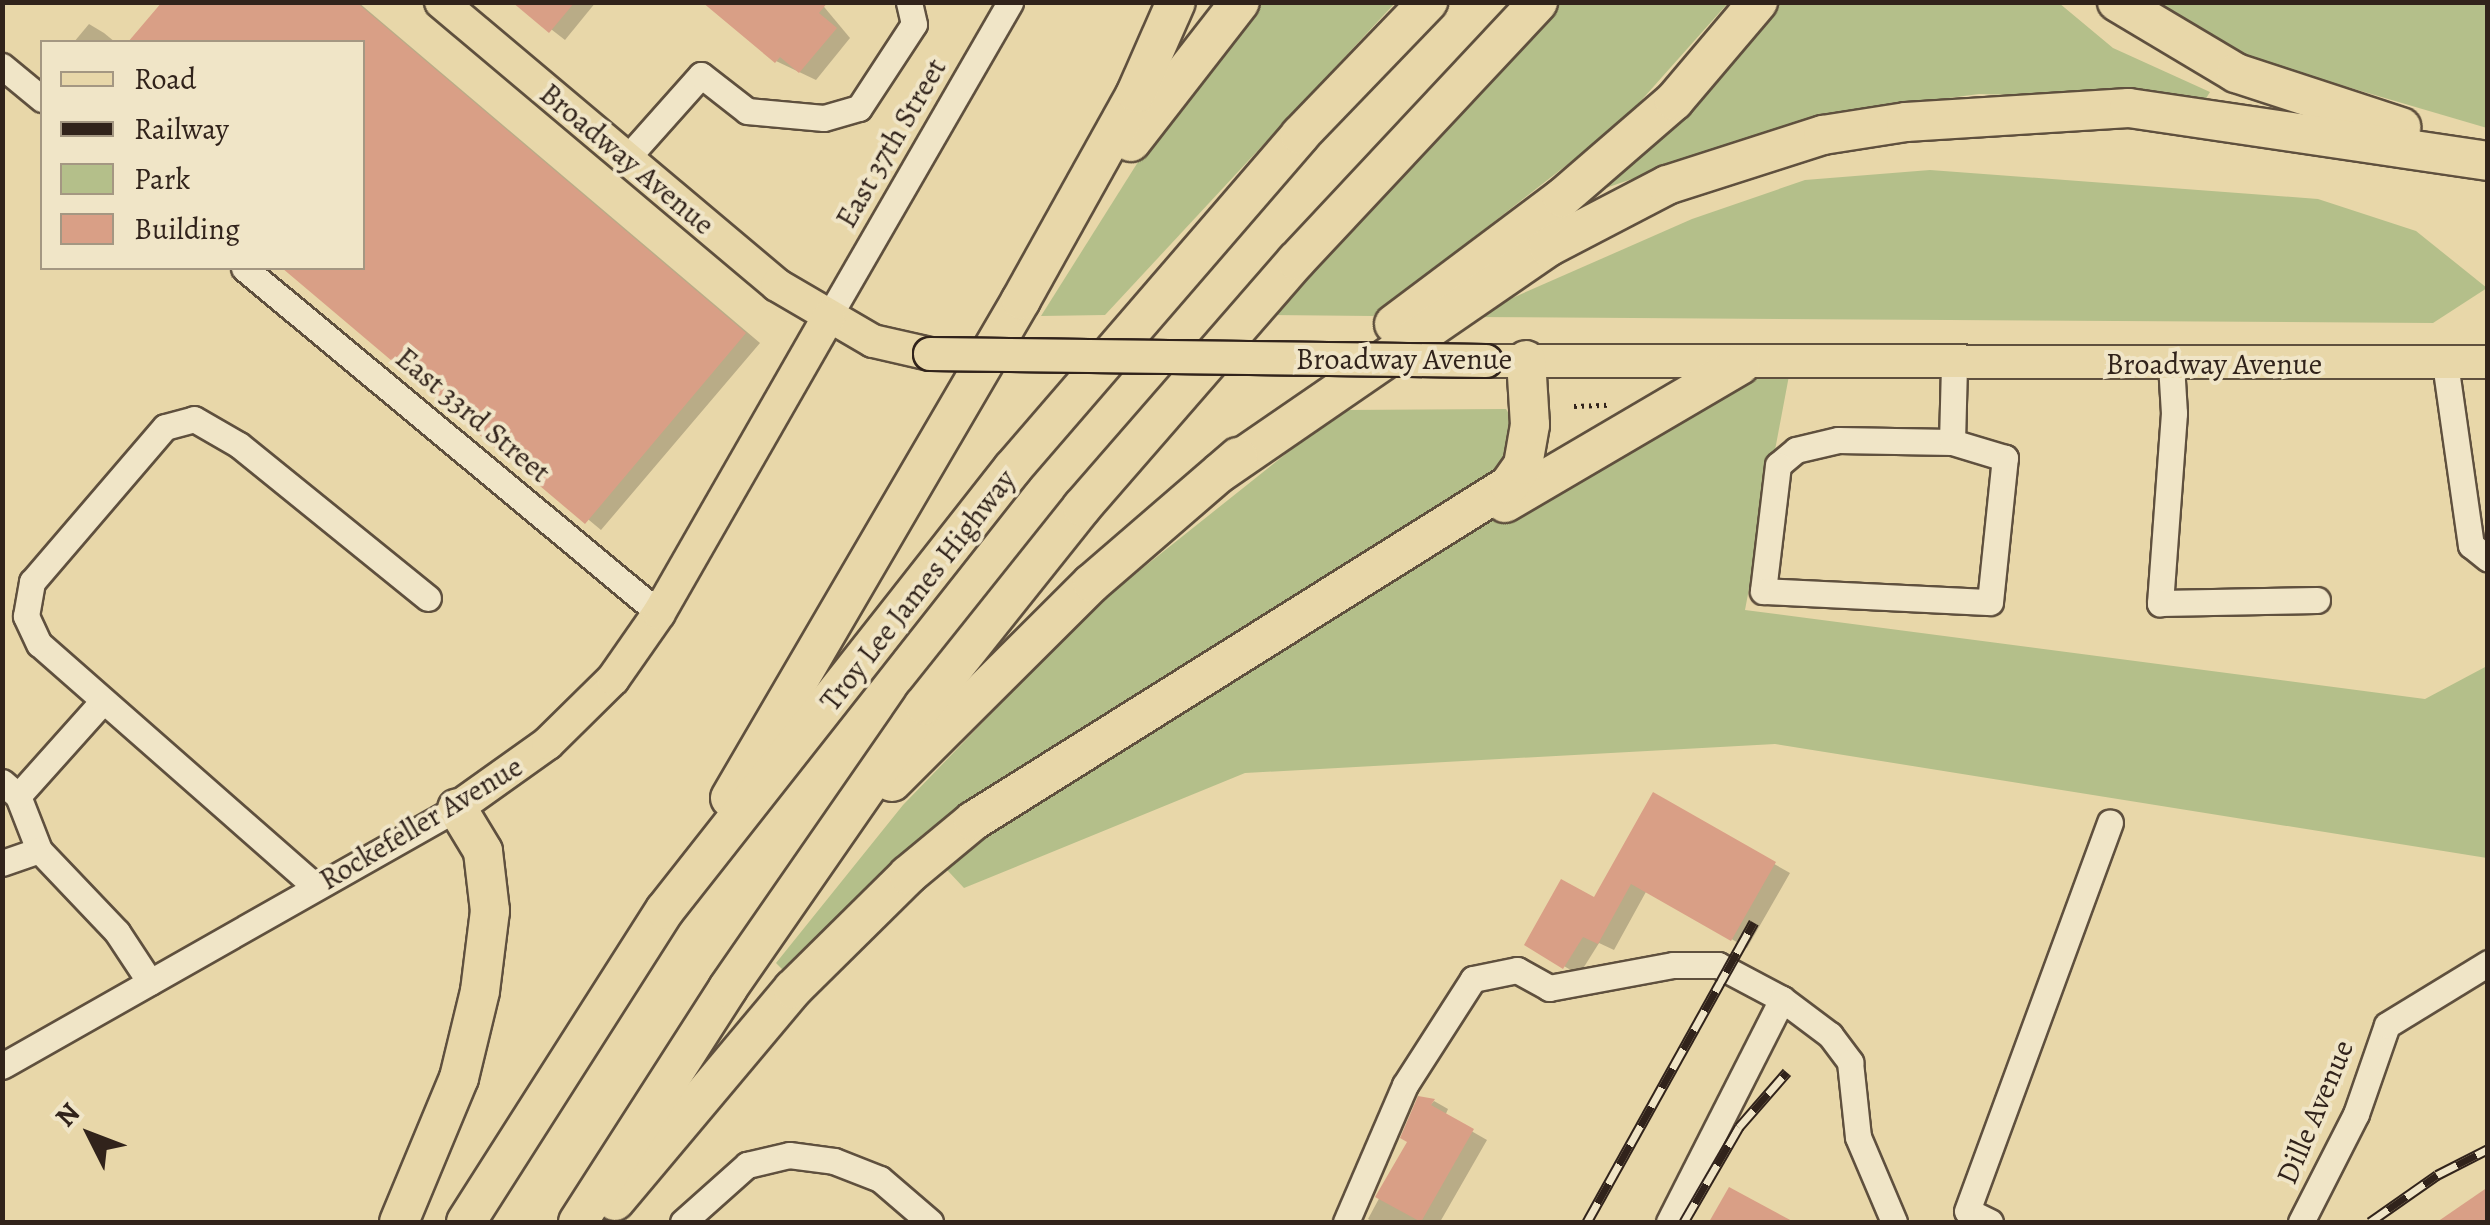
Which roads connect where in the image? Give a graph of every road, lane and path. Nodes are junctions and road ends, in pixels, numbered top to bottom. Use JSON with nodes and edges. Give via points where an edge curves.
{"nodes":[{"id":1,"x":440,"y":2,"type":"edge"},
{"id":2,"x":909,"y":2,"type":"edge"},
{"id":3,"x":1010,"y":2,"type":"edge"},
{"id":4,"x":1176,"y":2,"type":"edge"},
{"id":5,"x":1240,"y":2,"type":"edge"},
{"id":6,"x":1428,"y":2,"type":"edge"},
{"id":7,"x":1538,"y":2,"type":"edge"},
{"id":8,"x":1758,"y":2,"type":"edge"},
{"id":9,"x":2118,"y":2,"type":"edge"},
{"id":10,"x":2,"y":66,"type":"edge"},
{"id":11,"x":40,"y":97,"type":"edge"},
{"id":12,"x":2488,"y":153,"type":"edge"},
{"id":13,"x":627,"y":158,"type":"junction"},
{"id":14,"x":2488,"y":161,"type":"edge"},
{"id":15,"x":246,"y":270,"type":"edge"},
{"id":16,"x":1021,"y":300,"type":"junction"},
{"id":17,"x":829,"y":316,"type":"junction"},
{"id":18,"x":1526,"y":360,"type":"junction"},
{"id":19,"x":2488,"y":362,"type":"edge"},
{"id":20,"x":2445,"y":363,"type":"junction"},
{"id":21,"x":2171,"y":364,"type":"junction"},
{"id":22,"x":1954,"y":365,"type":"junction"},
{"id":23,"x":1740,"y":366,"type":"junction"},
{"id":24,"x":1613,"y":405,"type":"dead end"},
{"id":25,"x":1574,"y":406,"type":"dead end"},
{"id":26,"x":1952,"y":442,"type":"junction"},
{"id":27,"x":1221,"y":472,"type":"junction"},
{"id":28,"x":2488,"y":559,"type":"edge"},
{"id":29,"x":1397,"y":560,"type":"junction"},
{"id":30,"x":428,"y":598,"type":"dead end"},
{"id":31,"x":2318,"y":600,"type":"dead end"},
{"id":32,"x":659,"y":613,"type":"junction"},
{"id":33,"x":103,"y":701,"type":"junction"},
{"id":34,"x":10,"y":789,"type":"edge"},
{"id":35,"x":457,"y":808,"type":"junction"},
{"id":36,"x":852,"y":816,"type":"junction"},
{"id":37,"x":2110,"y":823,"type":"dead end"},
{"id":38,"x":39,"y":850,"type":"junction"},
{"id":39,"x":4,"y":860,"type":"edge"},
{"id":40,"x":316,"y":887,"type":"junction"},
{"id":41,"x":665,"y":910,"type":"junction"},
{"id":42,"x":2488,"y":962,"type":"edge"},
{"id":43,"x":150,"y":982,"type":"junction"},
{"id":44,"x":1782,"y":999,"type":"junction"},
{"id":45,"x":2,"y":1066,"type":"edge"},
{"id":46,"x":403,"y":1215,"type":"edge"},
{"id":47,"x":466,"y":1222,"type":"edge"},
{"id":48,"x":578,"y":1222,"type":"edge"},
{"id":49,"x":598,"y":1222,"type":"edge"},
{"id":50,"x":683,"y":1222,"type":"edge"},
{"id":51,"x":930,"y":1222,"type":"edge"},
{"id":52,"x":1346,"y":1222,"type":"edge"},
{"id":53,"x":1669,"y":1222,"type":"edge"},
{"id":54,"x":1894,"y":1222,"type":"edge"},
{"id":55,"x":1990,"y":1222,"type":"edge"},
{"id":56,"x":2301,"y":1222,"type":"edge"}],
"edges":[{"from":1,"to":13,"type":"main road","name":"Broadway Avenue"},
{"from":2,"to":13,"type":"street","via":[[914,24],[859,108],[824,118],[747,111],[701,75]]},
{"from":3,"to":17,"type":"street","name":"East 37th Street"},
{"from":4,"to":16,"type":"highway","via":[[1136,93]]},
{"from":5,"to":16,"type":"highway","via":[[1140,129]]},
{"from":6,"to":41,"type":"highway","name":"Troy Lee James Highway","via":[[1300,136],[1013,468]]},
{"from":7,"to":36,"type":"highway","via":[[1283,275],[1082,507],[924,705]]},
{"from":8,"to":27,"type":"highway","via":[[1674,101]]},
{"from":9,"to":12,"type":"highway","via":[[2236,73]]},
{"from":10,"to":11,"type":"street"},
{"from":13,"to":17,"type":"main road","name":"Broadway Avenue","via":[[778,285]]},
{"from":14,"to":27,"type":"highway","via":[[2129,108],[1906,122],[1822,136],[1667,185],[1548,247]]},
{"from":15,"to":32,"type":"street","name":"East 33rd Street"},
{"from":16,"to":41,"type":"highway"},
{"from":17,"to":18,"type":"main road","name":"Broadway Avenue","bridge":true,"via":[[873,341],[930,354]]},
{"from":17,"to":32,"type":"main road","name":"Rockefeller Avenue"},
{"from":18,"to":23,"type":"main road","name":"Broadway Avenue"},
{"from":18,"to":29,"type":"highway","via":[[1530,426],[1523,466],[1509,485]]},
{"from":19,"to":20,"type":"main road","name":"Broadway Avenue"},
{"from":20,"to":21,"type":"main road","name":"Broadway Avenue"},
{"from":20,"to":28,"type":"street","via":[[2471,546]]},
{"from":21,"to":22,"type":"main road","name":"Broadway Avenue"},
{"from":21,"to":31,"type":"street","via":[[2174,413],[2160,602]]},
{"from":22,"to":23,"type":"main road","name":"Broadway Avenue"},
{"from":22,"to":26,"type":"street"},
{"from":23,"to":29,"type":"highway"},
{"from":24,"to":25,"type":"path"},
{"from":26,"to":26,"type":"street","via":[[2005,458],[1990,602],[1763,591],[1778,465],[1796,450],[1838,440]]},
{"from":27,"to":36,"type":"highway","via":[[1092,583]]},
{"from":29,"to":49,"type":"highway","via":[[973,822],[854,926]]},
{"from":30,"to":33,"type":"street","via":[[239,445],[194,419],[164,427],[32,582],[26,616],[39,644]]},
{"from":32,"to":35,"type":"main road","name":"Rockefeller Avenue","via":[[613,678],[548,743]]},
{"from":33,"to":34,"type":"street"},
{"from":33,"to":40,"type":"street"},
{"from":34,"to":38,"type":"street"},
{"from":35,"to":40,"type":"street","name":"Rockefeller Avenue"},
{"from":35,"to":46,"type":"highway","via":[[482,851],[490,911],[480,991],[459,1078]]},
{"from":36,"to":48,"type":"highway","via":[[728,988]]},
{"from":37,"to":55,"type":"street","via":[[1967,1212]]},
{"from":38,"to":39,"type":"street"},
{"from":38,"to":43,"type":"street","via":[[117,932]]},
{"from":40,"to":43,"type":"street","name":"Rockefeller Avenue"},
{"from":41,"to":47,"type":"highway","name":"Troy Lee James Highway"},
{"from":42,"to":56,"type":"street","name":"Dille Avenue","via":[[2386,1025],[2356,1114]]},
{"from":43,"to":45,"type":"street","name":"Rockefeller Avenue"},
{"from":44,"to":52,"type":"street","via":[[1718,965],[1673,965],[1549,988],[1517,970],[1473,979],[1405,1085]]},
{"from":44,"to":53,"type":"street"},
{"from":44,"to":54,"type":"street","via":[[1830,1035],[1850,1062],[1858,1137]]},
{"from":50,"to":51,"type":"street","via":[[747,1165],[790,1155],[880,1178]]}]}
